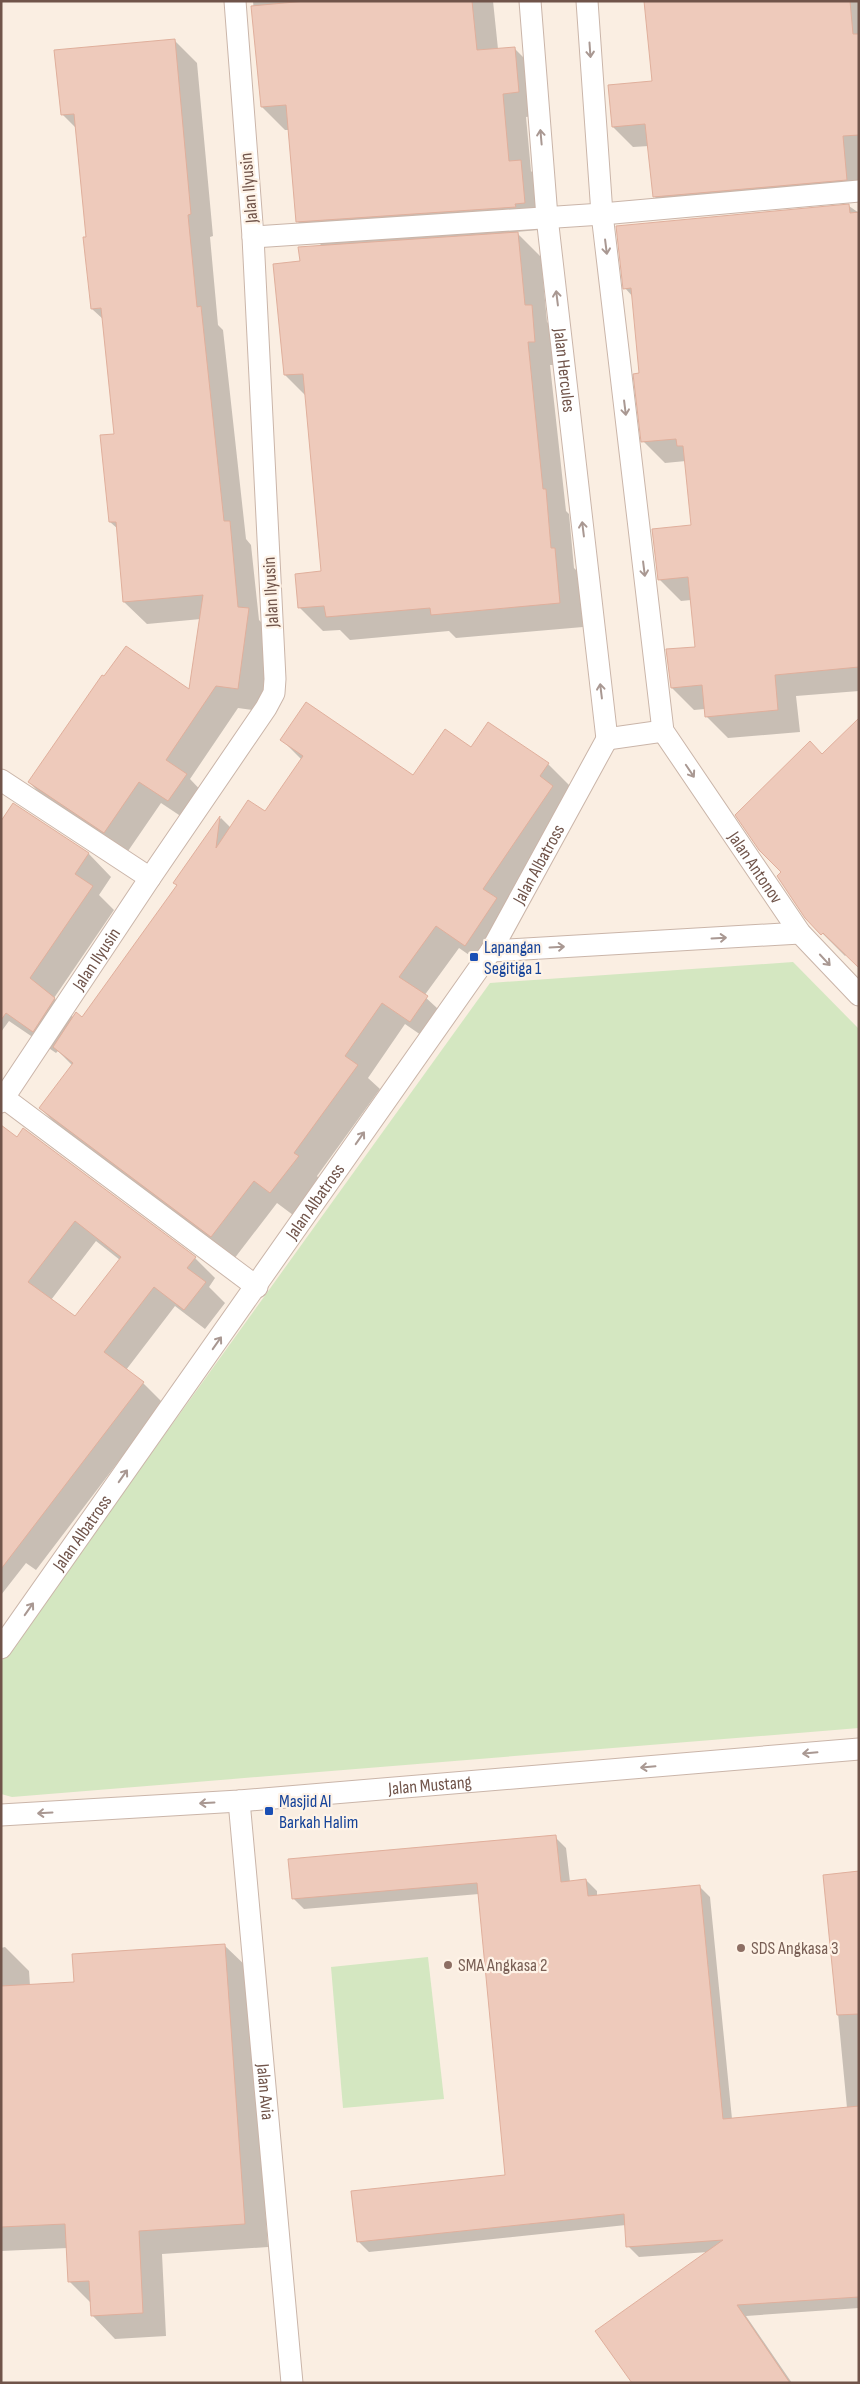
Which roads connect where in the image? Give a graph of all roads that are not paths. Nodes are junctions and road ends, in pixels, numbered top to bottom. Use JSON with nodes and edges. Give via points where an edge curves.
{"nodes":[{"id":1,"x":234,"y":1,"type":"edge"},
{"id":2,"x":530,"y":1,"type":"edge"},
{"id":3,"x":587,"y":1,"type":"edge"},
{"id":4,"x":859,"y":191,"type":"edge"},
{"id":5,"x":602,"y":214,"type":"junction"},
{"id":6,"x":547,"y":217,"type":"junction"},
{"id":7,"x":253,"y":237,"type":"junction"},
{"id":8,"x":663,"y":731,"type":"junction"},
{"id":9,"x":607,"y":739,"type":"junction"},
{"id":10,"x":1,"y":780,"type":"edge"},
{"id":11,"x":150,"y":878,"type":"junction"},
{"id":12,"x":800,"y":933,"type":"junction"},
{"id":13,"x":491,"y":951,"type":"junction"},
{"id":14,"x":859,"y":995,"type":"edge"},
{"id":15,"x":3,"y":1100,"type":"edge"},
{"id":16,"x":257,"y":1287,"type":"junction"},
{"id":17,"x":1,"y":1648,"type":"edge"},
{"id":18,"x":859,"y":1749,"type":"edge"},
{"id":19,"x":239,"y":1801,"type":"junction"},
{"id":20,"x":1,"y":1815,"type":"edge"},
{"id":21,"x":292,"y":2383,"type":"edge"}],
"edges":[{"from":1,"to":7,"type":"lane","name":"Jalan Ilyusin"},
{"from":6,"to":2,"type":"lane","name":"Jalan Hercules","one_way":true},
{"from":3,"to":5,"type":"lane","one_way":true},
{"from":4,"to":5,"type":"lane"},
{"from":5,"to":6,"type":"lane"},
{"from":5,"to":8,"type":"lane","one_way":true},
{"from":6,"to":7,"type":"lane"},
{"from":9,"to":6,"type":"lane","name":"Jalan Hercules","one_way":true},
{"from":7,"to":11,"type":"lane","name":"Jalan Ilyusin","via":[[276,679],[274,693]]},
{"from":8,"to":9,"type":"lane"},
{"from":8,"to":12,"type":"lane","name":"Jalan Antonov","one_way":true},
{"from":9,"to":13,"type":"lane","name":"Jalan Albatross"},
{"from":10,"to":11,"type":"lane"},
{"from":11,"to":15,"type":"lane","name":"Jalan Ilyusin"},
{"from":13,"to":12,"type":"lane","one_way":true},
{"from":12,"to":14,"type":"lane","name":"Jalan Antonov","one_way":true},
{"from":16,"to":13,"type":"lane","name":"Jalan Albatross","one_way":true},
{"from":15,"to":16,"type":"lane"},
{"from":17,"to":16,"type":"lane","name":"Jalan Albatross","one_way":true},
{"from":18,"to":19,"type":"lane","name":"Jalan Mustang","one_way":true},
{"from":19,"to":20,"type":"lane","name":"Jalan Mustang","one_way":true},
{"from":19,"to":21,"type":"lane","name":"Jalan Avia"}]}
